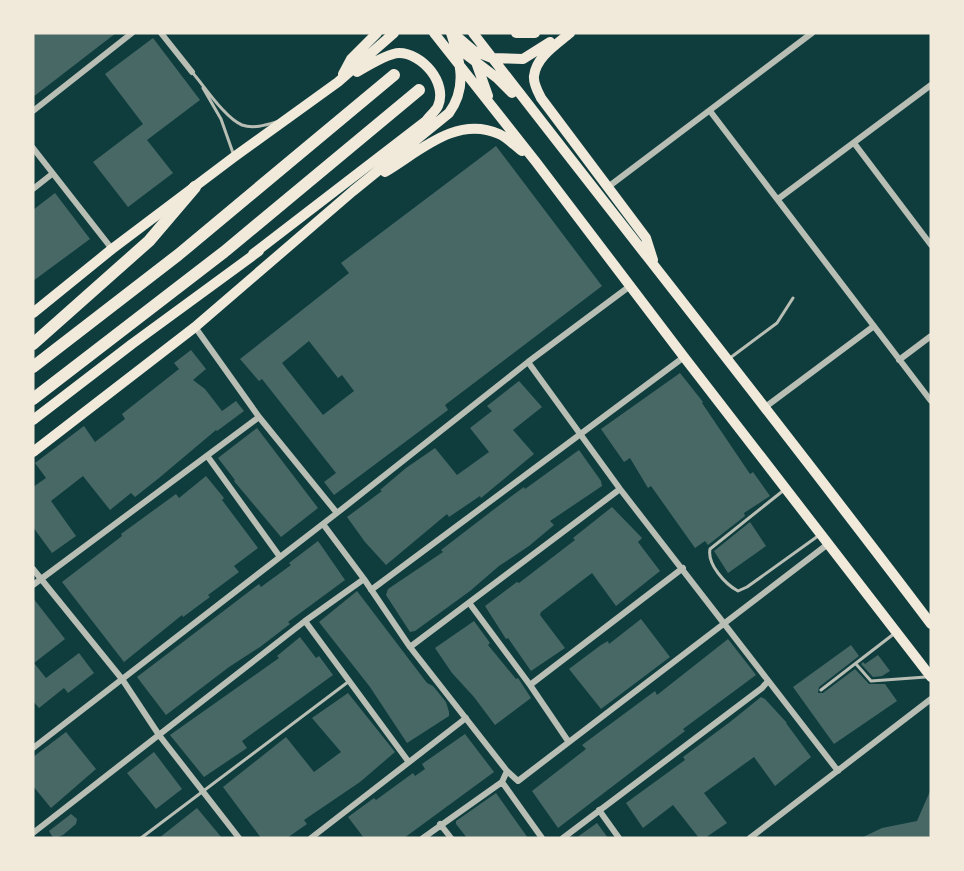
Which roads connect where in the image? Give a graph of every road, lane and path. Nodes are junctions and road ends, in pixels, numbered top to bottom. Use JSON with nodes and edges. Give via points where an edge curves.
{"nodes":[{"id":1,"x":132,"y":33,"type":"edge"},
{"id":2,"x":161,"y":33,"type":"edge"},
{"id":3,"x":377,"y":33,"type":"edge"},
{"id":4,"x":394,"y":33,"type":"edge"},
{"id":5,"x":436,"y":33,"type":"edge"},
{"id":6,"x":452,"y":33,"type":"edge"},
{"id":7,"x":472,"y":33,"type":"edge"},
{"id":8,"x":516,"y":33,"type":"edge"},
{"id":9,"x":535,"y":33,"type":"edge"},
{"id":10,"x":562,"y":33,"type":"edge"},
{"id":11,"x":570,"y":33,"type":"edge"},
{"id":12,"x":812,"y":33,"type":"edge"},
{"id":13,"x":455,"y":47,"type":"junction"},
{"id":14,"x":474,"y":51,"type":"junction"},
{"id":15,"x":492,"y":58,"type":"junction"},
{"id":16,"x":476,"y":63,"type":"junction"},
{"id":17,"x":459,"y":65,"type":"junction"},
{"id":18,"x":192,"y":72,"type":"junction"},
{"id":19,"x":394,"y":75,"type":"dead end"},
{"id":20,"x":338,"y":82,"type":"junction"},
{"id":21,"x":931,"y":85,"type":"edge"},
{"id":22,"x":419,"y":90,"type":"dead end"},
{"id":23,"x":491,"y":105,"type":"junction"},
{"id":24,"x":33,"y":111,"type":"edge"},
{"id":25,"x":710,"y":111,"type":"junction"},
{"id":26,"x":535,"y":114,"type":"junction"},
{"id":27,"x":286,"y":118,"type":"junction"},
{"id":28,"x":854,"y":143,"type":"junction"},
{"id":29,"x":33,"y":148,"type":"edge"},
{"id":30,"x":234,"y":157,"type":"junction"},
{"id":31,"x":536,"y":162,"type":"junction"},
{"id":32,"x":52,"y":174,"type":"junction"},
{"id":33,"x":195,"y":187,"type":"junction"},
{"id":34,"x":608,"y":188,"type":"junction"},
{"id":35,"x":33,"y":189,"type":"edge"},
{"id":36,"x":353,"y":191,"type":"junction"},
{"id":37,"x":778,"y":200,"type":"junction"},
{"id":38,"x":326,"y":214,"type":"junction"},
{"id":39,"x":931,"y":245,"type":"edge"},
{"id":40,"x":112,"y":249,"type":"junction"},
{"id":41,"x":254,"y":254,"type":"junction"},
{"id":42,"x":656,"y":269,"type":"junction"},
{"id":43,"x":630,"y":286,"type":"junction"},
{"id":44,"x":793,"y":298,"type":"dead end"},
{"id":45,"x":33,"y":313,"type":"edge"},
{"id":46,"x":874,"y":326,"type":"junction"},
{"id":47,"x":195,"y":327,"type":"junction"},
{"id":48,"x":931,"y":336,"type":"edge"},
{"id":49,"x":33,"y":344,"type":"edge"},
{"id":50,"x":684,"y":357,"type":"junction"},
{"id":51,"x":729,"y":360,"type":"junction"},
{"id":52,"x":899,"y":360,"type":"junction"},
{"id":53,"x":528,"y":362,"type":"junction"},
{"id":54,"x":33,"y":367,"type":"edge"},
{"id":55,"x":33,"y":399,"type":"edge"},
{"id":56,"x":931,"y":401,"type":"edge"},
{"id":57,"x":764,"y":408,"type":"junction"},
{"id":58,"x":259,"y":417,"type":"junction"},
{"id":59,"x":33,"y":420,"type":"edge"},
{"id":60,"x":580,"y":433,"type":"junction"},
{"id":61,"x":33,"y":452,"type":"edge"},
{"id":62,"x":208,"y":457,"type":"junction"},
{"id":63,"x":785,"y":488,"type":"junction"},
{"id":64,"x":620,"y":489,"type":"junction"},
{"id":65,"x":337,"y":513,"type":"junction"},
{"id":66,"x":323,"y":524,"type":"junction"},
{"id":67,"x":820,"y":534,"type":"junction"},
{"id":68,"x":828,"y":544,"type":"junction"},
{"id":69,"x":280,"y":557,"type":"junction"},
{"id":70,"x":683,"y":568,"type":"junction"},
{"id":71,"x":33,"y":570,"type":"edge"},
{"id":72,"x":41,"y":579,"type":"junction"},
{"id":73,"x":364,"y":579,"type":"junction"},
{"id":74,"x":33,"y":585,"type":"edge"},
{"id":75,"x":370,"y":590,"type":"junction"},
{"id":76,"x":470,"y":604,"type":"junction"},
{"id":77,"x":305,"y":621,"type":"junction"},
{"id":78,"x":930,"y":621,"type":"edge"},
{"id":79,"x":726,"y":624,"type":"junction"},
{"id":80,"x":896,"y":632,"type":"junction"},
{"id":81,"x":410,"y":647,"type":"junction"},
{"id":82,"x":855,"y":664,"type":"junction"},
{"id":83,"x":931,"y":677,"type":"edge"},
{"id":84,"x":122,"y":679,"type":"junction"},
{"id":85,"x":349,"y":681,"type":"junction"},
{"id":86,"x":768,"y":681,"type":"junction"},
{"id":87,"x":530,"y":685,"type":"junction"},
{"id":88,"x":821,"y":690,"type":"dead end"},
{"id":89,"x":931,"y":699,"type":"edge"},
{"id":90,"x":466,"y":718,"type":"junction"},
{"id":91,"x":159,"y":735,"type":"junction"},
{"id":92,"x":567,"y":741,"type":"junction"},
{"id":93,"x":33,"y":748,"type":"edge"},
{"id":94,"x":408,"y":761,"type":"junction"},
{"id":95,"x":507,"y":771,"type":"junction"},
{"id":96,"x":838,"y":771,"type":"junction"},
{"id":97,"x":502,"y":782,"type":"junction"},
{"id":98,"x":202,"y":790,"type":"junction"},
{"id":99,"x":599,"y":810,"type":"junction"},
{"id":100,"x":440,"y":824,"type":"junction"},
{"id":101,"x":33,"y":833,"type":"edge"},
{"id":102,"x":141,"y":838,"type":"edge"},
{"id":103,"x":239,"y":838,"type":"edge"},
{"id":104,"x":310,"y":838,"type":"edge"},
{"id":105,"x":423,"y":838,"type":"edge"},
{"id":106,"x":451,"y":838,"type":"edge"},
{"id":107,"x":542,"y":838,"type":"edge"},
{"id":108,"x":563,"y":838,"type":"edge"},
{"id":109,"x":619,"y":838,"type":"edge"},
{"id":110,"x":750,"y":838,"type":"edge"}],
"edges":[{"from":1,"to":24,"type":"street"},
{"from":2,"to":18,"type":"street"},
{"from":3,"to":20,"type":"main road","via":[[351,59]]},
{"from":4,"to":20,"type":"main road"},
{"from":5,"to":13,"type":"main road"},
{"from":5,"to":17,"type":"main road"},
{"from":6,"to":13,"type":"main road"},
{"from":6,"to":14,"type":"main road"},
{"from":7,"to":14,"type":"main road"},
{"from":7,"to":15,"type":"main road"},
{"from":8,"to":9,"type":"main road"},
{"from":10,"to":15,"type":"main road","via":[[523,59]]},
{"from":11,"to":34,"type":"main road","via":[[542,57],[533,75],[535,87]]},
{"from":12,"to":25,"type":"street"},
{"from":13,"to":16,"type":"main road"},
{"from":13,"to":17,"type":"main road"},
{"from":14,"to":15,"type":"main road"},
{"from":14,"to":16,"type":"main road"},
{"from":15,"to":26,"type":"main road"},
{"from":16,"to":23,"type":"main road"},
{"from":16,"to":26,"type":"main road"},
{"from":17,"to":23,"type":"main road"},
{"from":17,"to":36,"type":"main road","via":[[461,87],[449,113]]},
{"from":18,"to":27,"type":"lane","via":[[241,124],[254,127]]},
{"from":18,"to":30,"type":"lane","via":[[212,100]]},
{"from":19,"to":54,"type":"highway","via":[[178,255]]},
{"from":20,"to":27,"type":"main road"},
{"from":20,"to":41,"type":"main road","via":[[396,52],[410,54],[432,71],[440,90],[438,106],[426,121]]},
{"from":21,"to":28,"type":"street"},
{"from":22,"to":55,"type":"highway","via":[[224,252]]},
{"from":23,"to":31,"type":"main road"},
{"from":25,"to":34,"type":"street"},
{"from":25,"to":37,"type":"street"},
{"from":26,"to":42,"type":"main road"},
{"from":27,"to":30,"type":"main road"},
{"from":28,"to":37,"type":"street"},
{"from":28,"to":39,"type":"street"},
{"from":29,"to":32,"type":"street"},
{"from":30,"to":33,"type":"main road"},
{"from":31,"to":36,"type":"main road","via":[[501,135],[486,130],[461,130],[431,142]]},
{"from":31,"to":43,"type":"main road"},
{"from":32,"to":35,"type":"street"},
{"from":32,"to":40,"type":"street"},
{"from":33,"to":40,"type":"main road"},
{"from":33,"to":49,"type":"highway","via":[[149,241]]},
{"from":34,"to":42,"type":"main road","via":[[646,238]]},
{"from":36,"to":38,"type":"main road"},
{"from":37,"to":46,"type":"street"},
{"from":38,"to":41,"type":"main road"},
{"from":38,"to":47,"type":"main road"},
{"from":40,"to":45,"type":"main road"},
{"from":41,"to":59,"type":"main road"},
{"from":42,"to":51,"type":"main road"},
{"from":43,"to":50,"type":"main road"},
{"from":43,"to":53,"type":"street"},
{"from":44,"to":51,"type":"lane","via":[[777,323]]},
{"from":46,"to":52,"type":"street"},
{"from":46,"to":57,"type":"street"},
{"from":47,"to":58,"type":"street"},
{"from":47,"to":61,"type":"main road"},
{"from":48,"to":52,"type":"street"},
{"from":50,"to":60,"type":"street"},
{"from":50,"to":63,"type":"main road"},
{"from":51,"to":57,"type":"main road"},
{"from":52,"to":56,"type":"street"},
{"from":53,"to":60,"type":"street"},
{"from":53,"to":65,"type":"street"},
{"from":57,"to":78,"type":"main road"},
{"from":58,"to":62,"type":"street"},
{"from":58,"to":65,"type":"street"},
{"from":60,"to":64,"type":"street"},
{"from":60,"to":75,"type":"street"},
{"from":62,"to":69,"type":"street"},
{"from":62,"to":72,"type":"street"},
{"from":63,"to":67,"type":"main road"},
{"from":63,"to":67,"type":"lane","via":[[710,549],[715,568],[738,591]]},
{"from":64,"to":70,"type":"street"},
{"from":64,"to":76,"type":"street"},
{"from":65,"to":66,"type":"street"},
{"from":66,"to":69,"type":"street"},
{"from":66,"to":73,"type":"street"},
{"from":67,"to":68,"type":"main road"},
{"from":68,"to":79,"type":"street"},
{"from":68,"to":80,"type":"main road"},
{"from":69,"to":84,"type":"street"},
{"from":70,"to":79,"type":"street"},
{"from":70,"to":87,"type":"street"},
{"from":71,"to":72,"type":"street"},
{"from":72,"to":74,"type":"street"},
{"from":72,"to":84,"type":"street"},
{"from":73,"to":75,"type":"street"},
{"from":73,"to":77,"type":"street"},
{"from":75,"to":81,"type":"street"},
{"from":76,"to":81,"type":"street"},
{"from":76,"to":87,"type":"street"},
{"from":77,"to":85,"type":"street"},
{"from":77,"to":91,"type":"street"},
{"from":79,"to":86,"type":"street"},
{"from":79,"to":92,"type":"street"},
{"from":80,"to":82,"type":"lane"},
{"from":80,"to":83,"type":"main road"},
{"from":81,"to":90,"type":"street"},
{"from":82,"to":83,"type":"lane","via":[[867,679],[875,682]]},
{"from":82,"to":88,"type":"lane"},
{"from":84,"to":91,"type":"street"},
{"from":84,"to":93,"type":"street"},
{"from":85,"to":94,"type":"street"},
{"from":85,"to":98,"type":"lane"},
{"from":86,"to":96,"type":"street"},
{"from":86,"to":99,"type":"street"},
{"from":87,"to":92,"type":"street"},
{"from":89,"to":96,"type":"street"},
{"from":90,"to":94,"type":"street"},
{"from":90,"to":95,"type":"street"},
{"from":91,"to":98,"type":"street"},
{"from":91,"to":101,"type":"street"},
{"from":92,"to":95,"type":"street","via":[[518,781]]},
{"from":94,"to":104,"type":"street"},
{"from":95,"to":97,"type":"street"},
{"from":96,"to":110,"type":"street"},
{"from":97,"to":100,"type":"street"},
{"from":97,"to":107,"type":"street"},
{"from":98,"to":102,"type":"lane"},
{"from":98,"to":103,"type":"street"},
{"from":99,"to":108,"type":"street"},
{"from":99,"to":109,"type":"street"},
{"from":100,"to":105,"type":"street"},
{"from":100,"to":106,"type":"street"}]}
